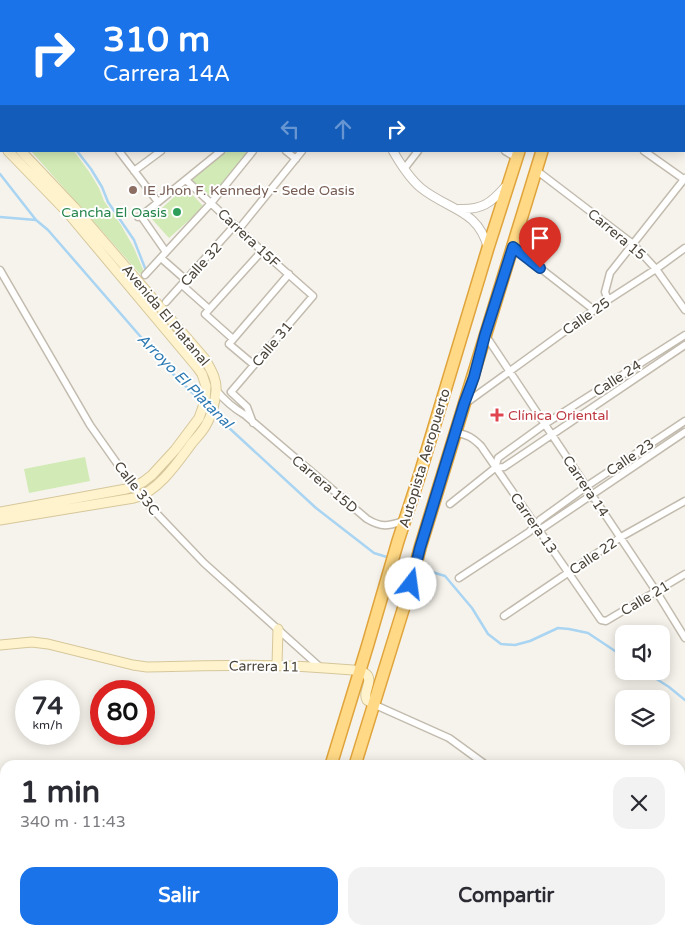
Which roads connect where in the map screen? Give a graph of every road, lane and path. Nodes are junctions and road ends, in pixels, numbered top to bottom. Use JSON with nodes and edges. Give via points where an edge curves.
{"nodes":[{"id":1,"x":9,"y":152,"type":"edge"},
{"id":2,"x":22,"y":152,"type":"edge"},
{"id":3,"x":120,"y":152,"type":"edge"},
{"id":4,"x":160,"y":152,"type":"edge"},
{"id":5,"x":220,"y":152,"type":"edge"},
{"id":6,"x":252,"y":152,"type":"edge"},
{"id":7,"x":287,"y":152,"type":"edge"},
{"id":8,"x":301,"y":152,"type":"edge"},
{"id":9,"x":394,"y":152,"type":"edge"},
{"id":10,"x":417,"y":152,"type":"edge"},
{"id":11,"x":542,"y":152,"type":"edge"},
{"id":12,"x":645,"y":152,"type":"edge"},
{"id":13,"x":518,"y":155,"type":"edge"},
{"id":14,"x":296,"y":159,"type":"junction"},
{"id":15,"x":404,"y":169,"type":"junction"},
{"id":16,"x":536,"y":170,"type":"junction"},
{"id":17,"x":134,"y":172,"type":"junction"},
{"id":18,"x":685,"y":179,"type":"edge"},
{"id":19,"x":186,"y":180,"type":"junction"},
{"id":20,"x":508,"y":184,"type":"junction"},
{"id":21,"x":158,"y":202,"type":"junction"},
{"id":22,"x":211,"y":202,"type":"junction"},
{"id":23,"x":455,"y":209,"type":"junction"},
{"id":24,"x":237,"y":227,"type":"junction"},
{"id":25,"x":633,"y":244,"type":"junction"},
{"id":26,"x":513,"y":247,"type":"junction"},
{"id":27,"x":488,"y":248,"type":"junction"},
{"id":28,"x":685,"y":248,"type":"edge"},
{"id":29,"x":262,"y":250,"type":"junction"},
{"id":30,"x":166,"y":252,"type":"junction"},
{"id":31,"x":161,"y":258,"type":"junction"},
{"id":32,"x":656,"y":269,"type":"junction"},
{"id":33,"x":0,"y":270,"type":"edge"},
{"id":34,"x":289,"y":274,"type":"junction"},
{"id":35,"x":145,"y":275,"type":"dead end"},
{"id":36,"x":184,"y":282,"type":"junction"},
{"id":37,"x":313,"y":296,"type":"joint"},
{"id":38,"x":608,"y":300,"type":"junction"},
{"id":39,"x":166,"y":302,"type":"dead end"},
{"id":40,"x":594,"y":310,"type":"junction"},
{"id":41,"x":685,"y":310,"type":"edge"},
{"id":42,"x":207,"y":311,"type":"junction"},
{"id":43,"x":485,"y":335,"type":"junction"},
{"id":44,"x":685,"y":335,"type":"edge"},
{"id":45,"x":231,"y":341,"type":"junction"},
{"id":46,"x":685,"y":345,"type":"edge"},
{"id":47,"x":254,"y":365,"type":"junction"},
{"id":48,"x":509,"y":370,"type":"junction"},
{"id":49,"x":474,"y":377,"type":"junction"},
{"id":50,"x":488,"y":386,"type":"junction"},
{"id":51,"x":216,"y":392,"type":"junction"},
{"id":52,"x":231,"y":392,"type":"joint"},
{"id":53,"x":464,"y":404,"type":"junction"},
{"id":54,"x":685,"y":421,"type":"edge"},
{"id":55,"x":203,"y":422,"type":"junction"},
{"id":56,"x":253,"y":422,"type":"junction"},
{"id":57,"x":545,"y":424,"type":"junction"},
{"id":58,"x":456,"y":432,"type":"junction"},
{"id":59,"x":685,"y":432,"type":"edge"},
{"id":60,"x":552,"y":434,"type":"junction"},
{"id":61,"x":496,"y":468,"type":"junction"},
{"id":62,"x":587,"y":486,"type":"junction"},
{"id":63,"x":133,"y":487,"type":"junction"},
{"id":64,"x":592,"y":494,"type":"junction"},
{"id":65,"x":140,"y":496,"type":"junction"},
{"id":66,"x":685,"y":501,"type":"edge"},
{"id":67,"x":450,"y":504,"type":"dead end"},
{"id":68,"x":0,"y":512,"type":"edge"},
{"id":69,"x":0,"y":520,"type":"edge"},
{"id":70,"x":404,"y":522,"type":"junction"},
{"id":71,"x":537,"y":527,"type":"junction"},
{"id":72,"x":621,"y":537,"type":"junction"},
{"id":73,"x":569,"y":572,"type":"junction"},
{"id":74,"x":685,"y":574,"type":"edge"},
{"id":75,"x":459,"y":578,"type":"dead end"},
{"id":76,"x":656,"y":591,"type":"junction"},
{"id":77,"x":504,"y":616,"type":"dead end"},
{"id":78,"x":606,"y":621,"type":"joint"},
{"id":79,"x":278,"y":629,"type":"junction"},
{"id":80,"x":685,"y":638,"type":"edge"},
{"id":81,"x":0,"y":645,"type":"edge"},
{"id":82,"x":277,"y":665,"type":"junction"},
{"id":83,"x":320,"y":668,"type":"junction"},
{"id":84,"x":360,"y":672,"type":"junction"},
{"id":85,"x":373,"y":704,"type":"junction"},
{"id":86,"x":333,"y":760,"type":"edge"},
{"id":87,"x":356,"y":760,"type":"edge"},
{"id":88,"x":479,"y":760,"type":"edge"}],
"edges":[{"from":1,"to":55,"type":"main road","name":"Avenida El Platanal","via":[[68,213],[197,367],[206,386]]},
{"from":2,"to":51,"type":"main road","name":"Avenida El Platanal","via":[[74,207],[205,359],[215,378]]},
{"from":3,"to":17,"type":"street"},
{"from":4,"to":17,"type":"street"},
{"from":5,"to":19,"type":"street"},
{"from":6,"to":22,"type":"street"},
{"from":7,"to":14,"type":"street"},
{"from":8,"to":14,"type":"street","name":"Calle 32"},
{"from":9,"to":15,"type":"street"},
{"from":10,"to":15,"type":"street"},
{"from":11,"to":16,"type":"highway","name":"Autopista Aeropuerto"},
{"from":12,"to":18,"type":"street"},
{"from":13,"to":20,"type":"highway","name":"Autopista Aeropuerto"},
{"from":14,"to":24,"type":"street","name":"Calle 32"},
{"from":15,"to":23,"type":"street","via":[[423,190]]},
{"from":16,"to":25,"type":"street","name":"Carrera 15"},
{"from":16,"to":26,"type":"highway","name":"Autopista Aeropuerto"},
{"from":17,"to":21,"type":"street"},
{"from":18,"to":25,"type":"street"},
{"from":19,"to":21,"type":"street"},
{"from":19,"to":22,"type":"street","name":"Carrera 15F"},
{"from":20,"to":23,"type":"street","via":[[484,206]]},
{"from":20,"to":27,"type":"highway","name":"Autopista Aeropuerto"},
{"from":21,"to":30,"type":"street","via":[[139,217]]},
{"from":22,"to":24,"type":"street","name":"Carrera 15F"},
{"from":22,"to":30,"type":"street"},
{"from":23,"to":27,"type":"street","via":[[476,224]]},
{"from":24,"to":29,"type":"street","name":"Carrera 15F"},
{"from":24,"to":36,"type":"street","name":"Calle 32"},
{"from":25,"to":32,"type":"street","name":"Carrera 15"},
{"from":25,"to":38,"type":"street","via":[[610,273],[605,292]]},
{"from":26,"to":40,"type":"street"},
{"from":26,"to":43,"type":"highway","name":"Autopista Aeropuerto"},
{"from":27,"to":70,"type":"highway","name":"Autopista Aeropuerto"},
{"from":28,"to":32,"type":"street","name":"Calle 25"},
{"from":29,"to":34,"type":"street","name":"Carrera 15F"},
{"from":29,"to":42,"type":"street"},
{"from":30,"to":31,"type":"street"},
{"from":31,"to":35,"type":"street"},
{"from":31,"to":36,"type":"street"},
{"from":32,"to":38,"type":"street","name":"Calle 25"},
{"from":32,"to":41,"type":"street","name":"Carrera 15"},
{"from":33,"to":63,"type":"street","name":"Calle 33C","via":[[90,425]]},
{"from":34,"to":37,"type":"street","name":"Carrera 15F"},
{"from":34,"to":45,"type":"street"},
{"from":36,"to":39,"type":"street","name":"Calle 32"},
{"from":36,"to":42,"type":"street"},
{"from":37,"to":47,"type":"street","name":"Calle 31"},
{"from":38,"to":40,"type":"street","name":"Calle 25"},
{"from":40,"to":48,"type":"street","name":"Calle 25"},
{"from":42,"to":45,"type":"street"},
{"from":43,"to":48,"type":"street","name":"Carrera 14"},
{"from":43,"to":49,"type":"highway","name":"Autopista Aeropuerto"},
{"from":44,"to":57,"type":"street","name":"Calle 24"},
{"from":45,"to":47,"type":"street"},
{"from":46,"to":60,"type":"street","name":"Calle 24"},
{"from":47,"to":52,"type":"street","name":"Calle 31"},
{"from":48,"to":50,"type":"street","name":"Calle 25"},
{"from":48,"to":57,"type":"street","name":"Carrera 14"},
{"from":49,"to":50,"type":"street"},
{"from":49,"to":53,"type":"highway","name":"Autopista Aeropuerto"},
{"from":50,"to":53,"type":"street","name":"Calle 25"},
{"from":51,"to":55,"type":"main road","name":"Avenida El Platanal","via":[[213,410]]},
{"from":51,"to":56,"type":"street","name":"Carrera 15D"},
{"from":52,"to":56,"type":"street","name":"Carrera 15D","via":[[247,408]]},
{"from":53,"to":58,"type":"highway","name":"Autopista Aeropuerto"},
{"from":54,"to":62,"type":"street","name":"Calle 23"},
{"from":55,"to":63,"type":"main road","name":"Avenida El Platanal","via":[[152,475]]},
{"from":55,"to":65,"type":"main road","name":"Avenida El Platanal","via":[[183,456],[151,490]]},
{"from":56,"to":70,"type":"street","name":"Carrera 15D","via":[[366,519],[388,526]]},
{"from":57,"to":60,"type":"street","name":"Carrera 14"},
{"from":57,"to":61,"type":"street","name":"Calle 24","via":[[498,458]]},
{"from":58,"to":61,"type":"street","name":"Carrera 13","via":[[474,439]]},
{"from":58,"to":85,"type":"highway","name":"Autopista Aeropuerto"},
{"from":59,"to":64,"type":"street","name":"Calle 23"},
{"from":60,"to":61,"type":"street","name":"Calle 24","via":[[504,467]]},
{"from":60,"to":62,"type":"street","name":"Carrera 14"},
{"from":61,"to":67,"type":"street"},
{"from":61,"to":71,"type":"street","name":"Carrera 13"},
{"from":62,"to":64,"type":"street","name":"Carrera 14"},
{"from":62,"to":71,"type":"street","name":"Calle 23"},
{"from":63,"to":65,"type":"street","name":"Calle 33C"},
{"from":63,"to":68,"type":"main road","name":"Avenida El Platanal"},
{"from":64,"to":71,"type":"street","name":"Calle 23"},
{"from":64,"to":72,"type":"street","name":"Carrera 14"},
{"from":65,"to":69,"type":"main road","name":"Avenida El Platanal"},
{"from":65,"to":79,"type":"street","name":"Calle 33C","via":[[204,563]]},
{"from":66,"to":72,"type":"street","name":"Calle 22"},
{"from":70,"to":84,"type":"highway","name":"Autopista Aeropuerto"},
{"from":71,"to":73,"type":"street","name":"Carrera 13"},
{"from":71,"to":75,"type":"street","name":"Calle 23"},
{"from":72,"to":73,"type":"street","name":"Calle 22"},
{"from":72,"to":76,"type":"street","name":"Carrera 14"},
{"from":73,"to":77,"type":"street","name":"Calle 22"},
{"from":73,"to":78,"type":"street","name":"Carrera 13","via":[[601,620]]},
{"from":74,"to":76,"type":"street","name":"Calle 21"},
{"from":76,"to":78,"type":"street","name":"Calle 21"},
{"from":76,"to":80,"type":"street","name":"Carrera 14"},
{"from":79,"to":82,"type":"main road"},
{"from":79,"to":83,"type":"street","name":"Calle 33C"},
{"from":81,"to":82,"type":"main road","name":"Carrera 11","via":[[48,644],[147,667]]},
{"from":82,"to":83,"type":"main road","name":"Carrera 11"},
{"from":83,"to":84,"type":"main road","name":"Carrera 11"},
{"from":84,"to":85,"type":"main road","via":[[368,677],[366,698]]},
{"from":84,"to":86,"type":"highway","name":"Autopista Aeropuerto"},
{"from":85,"to":87,"type":"highway","name":"Autopista Aeropuerto"},
{"from":85,"to":88,"type":"street","via":[[449,738]]}]}
